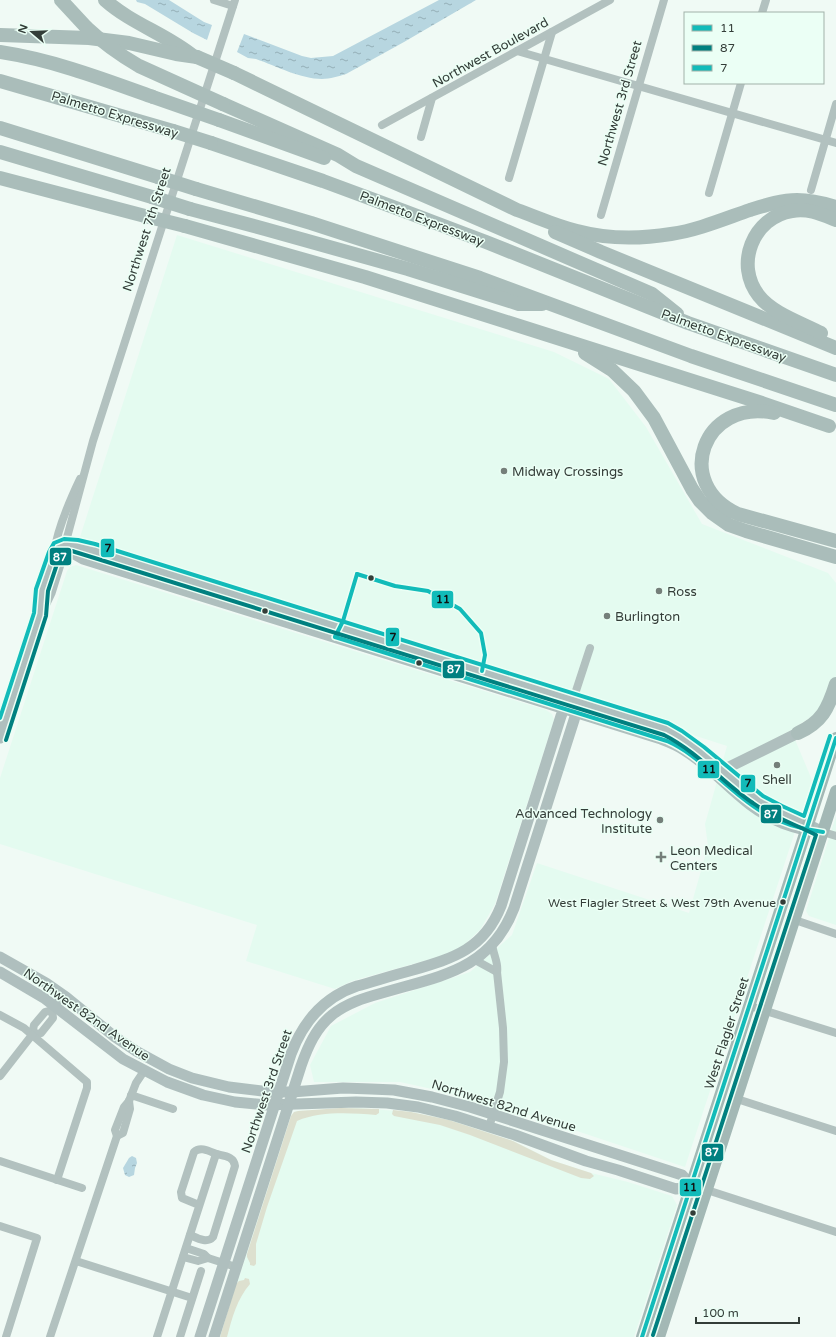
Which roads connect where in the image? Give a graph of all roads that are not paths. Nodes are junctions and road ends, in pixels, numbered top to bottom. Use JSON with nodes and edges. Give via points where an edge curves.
{"nodes":[{"id":1,"x":61,"y":0,"type":"edge"},
{"id":2,"x":106,"y":0,"type":"edge"},
{"id":3,"x":214,"y":0,"type":"edge"},
{"id":4,"x":610,"y":0,"type":"edge"},
{"id":5,"x":664,"y":0,"type":"edge"},
{"id":6,"x":766,"y":0,"type":"edge"},
{"id":7,"x":234,"y":3,"type":"edge"},
{"id":8,"x":762,"y":12,"type":"edge"},
{"id":9,"x":552,"y":32,"type":"junction"},
{"id":10,"x":0,"y":35,"type":"edge"},
{"id":11,"x":517,"y":51,"type":"junction"},
{"id":12,"x":0,"y":52,"type":"edge"},
{"id":13,"x":195,"y":56,"type":"junction"},
{"id":14,"x":544,"y":59,"type":"junction"},
{"id":15,"x":0,"y":81,"type":"edge"},
{"id":16,"x":741,"y":84,"type":"edge"},
{"id":17,"x":639,"y":85,"type":"junction"},
{"id":18,"x":432,"y":98,"type":"junction"},
{"id":19,"x":836,"y":104,"type":"edge"},
{"id":20,"x":733,"y":113,"type":"junction"},
{"id":21,"x":382,"y":125,"type":"dead end"},
{"id":22,"x":0,"y":128,"type":"edge"},
{"id":23,"x":420,"y":138,"type":"dead end"},
{"id":24,"x":826,"y":140,"type":"junction"},
{"id":25,"x":836,"y":143,"type":"edge"},
{"id":26,"x":0,"y":152,"type":"edge"},
{"id":27,"x":0,"y":161,"type":"edge"},
{"id":28,"x":356,"y":166,"type":"junction"},
{"id":29,"x":0,"y":178,"type":"edge"},
{"id":30,"x":509,"y":178,"type":"dead end"},
{"id":31,"x":0,"y":188,"type":"edge"},
{"id":32,"x":810,"y":190,"type":"dead end"},
{"id":33,"x":709,"y":193,"type":"dead end"},
{"id":34,"x":152,"y":197,"type":"junction"},
{"id":35,"x":94,"y":204,"type":"junction"},
{"id":36,"x":836,"y":207,"type":"edge"},
{"id":37,"x":517,"y":210,"type":"junction"},
{"id":38,"x":601,"y":215,"type":"dead end"},
{"id":39,"x":836,"y":220,"type":"edge"},
{"id":40,"x":552,"y":304,"type":"junction"},
{"id":41,"x":688,"y":323,"type":"junction"},
{"id":42,"x":564,"y":341,"type":"junction"},
{"id":43,"x":836,"y":341,"type":"edge"},
{"id":44,"x":836,"y":348,"type":"edge"},
{"id":45,"x":836,"y":375,"type":"edge"},
{"id":46,"x":836,"y":405,"type":"edge"},
{"id":47,"x":833,"y":427,"type":"edge"},
{"id":48,"x":85,"y":468,"type":"junction"},
{"id":49,"x":836,"y":541,"type":"edge"},
{"id":50,"x":65,"y":545,"type":"junction"},
{"id":51,"x":54,"y":555,"type":"junction"},
{"id":52,"x":830,"y":556,"type":"edge"},
{"id":53,"x":83,"y":559,"type":"junction"},
{"id":54,"x":836,"y":563,"type":"edge"},
{"id":55,"x":53,"y":570,"type":"junction"},
{"id":56,"x":40,"y":614,"type":"junction"},
{"id":57,"x":338,"y":632,"type":"junction"},
{"id":58,"x":590,"y":648,"type":"dead end"},
{"id":59,"x":836,"y":684,"type":"edge"},
{"id":60,"x":573,"y":700,"type":"junction"},
{"id":61,"x":564,"y":709,"type":"junction"},
{"id":62,"x":576,"y":712,"type":"junction"},
{"id":63,"x":798,"y":733,"type":"joint"},
{"id":64,"x":0,"y":738,"type":"edge"},
{"id":65,"x":836,"y":738,"type":"edge"},
{"id":66,"x":723,"y":770,"type":"junction"},
{"id":67,"x":730,"y":782,"type":"junction"},
{"id":68,"x":836,"y":791,"type":"edge"},
{"id":69,"x":807,"y":827,"type":"junction"},
{"id":70,"x":823,"y":832,"type":"junction"},
{"id":71,"x":836,"y":836,"type":"edge"},
{"id":72,"x":795,"y":920,"type":"junction"},
{"id":73,"x":836,"y":934,"type":"edge"},
{"id":74,"x":492,"y":944,"type":"junction"},
{"id":75,"x":0,"y":957,"type":"edge"},
{"id":76,"x":475,"y":960,"type":"junction"},
{"id":77,"x":0,"y":972,"type":"edge"},
{"id":78,"x":497,"y":972,"type":"junction"},
{"id":79,"x":63,"y":995,"type":"junction"},
{"id":80,"x":750,"y":1006,"type":"junction"},
{"id":81,"x":53,"y":1008,"type":"junction"},
{"id":82,"x":765,"y":1010,"type":"junction"},
{"id":83,"x":0,"y":1016,"type":"edge"},
{"id":84,"x":836,"y":1033,"type":"edge"},
{"id":85,"x":32,"y":1035,"type":"junction"},
{"id":86,"x":300,"y":1066,"type":"junction"},
{"id":87,"x":144,"y":1071,"type":"junction"},
{"id":88,"x":0,"y":1076,"type":"edge"},
{"id":89,"x":316,"y":1090,"type":"junction"},
{"id":90,"x":292,"y":1092,"type":"junction"},
{"id":91,"x":278,"y":1093,"type":"junction"},
{"id":92,"x":130,"y":1098,"type":"junction"},
{"id":93,"x":737,"y":1099,"type":"junction"},
{"id":94,"x":288,"y":1105,"type":"junction"},
{"id":95,"x":274,"y":1106,"type":"junction"},
{"id":96,"x":173,"y":1109,"type":"dead end"},
{"id":97,"x":493,"y":1114,"type":"junction"},
{"id":98,"x":489,"y":1127,"type":"junction"},
{"id":99,"x":836,"y":1131,"type":"edge"},
{"id":100,"x":216,"y":1154,"type":"junction"},
{"id":101,"x":0,"y":1162,"type":"edge"},
{"id":102,"x":57,"y":1180,"type":"junction"},
{"id":103,"x":692,"y":1186,"type":"junction"},
{"id":104,"x":82,"y":1188,"type":"dead end"},
{"id":105,"x":707,"y":1190,"type":"junction"},
{"id":106,"x":200,"y":1205,"type":"junction"},
{"id":107,"x":0,"y":1226,"type":"edge"},
{"id":108,"x":836,"y":1232,"type":"edge"},
{"id":109,"x":190,"y":1235,"type":"junction"},
{"id":110,"x":186,"y":1248,"type":"junction"},
{"id":111,"x":183,"y":1257,"type":"junction"},
{"id":112,"x":208,"y":1258,"type":"junction"},
{"id":113,"x":76,"y":1261,"type":"junction"},
{"id":114,"x":223,"y":1263,"type":"junction"},
{"id":115,"x":236,"y":1267,"type":"junction"},
{"id":116,"x":201,"y":1272,"type":"dead end"},
{"id":117,"x":171,"y":1292,"type":"junction"},
{"id":118,"x":192,"y":1298,"type":"junction"},
{"id":119,"x":6,"y":1337,"type":"edge"},
{"id":120,"x":50,"y":1337,"type":"edge"},
{"id":121,"x":157,"y":1337,"type":"edge"},
{"id":122,"x":180,"y":1337,"type":"edge"},
{"id":123,"x":200,"y":1337,"type":"edge"},
{"id":124,"x":214,"y":1337,"type":"edge"},
{"id":125,"x":642,"y":1337,"type":"edge"},
{"id":126,"x":659,"y":1337,"type":"edge"}],
"edges":[{"from":1,"to":28,"type":"highway","bridge":true,"via":[[98,38],[139,66],[338,155]]},
{"from":2,"to":13,"type":"highway","via":[[129,18],[180,45]]},
{"from":3,"to":7,"type":"street"},
{"from":4,"to":9,"type":"street","name":"Northwest Boulevard"},
{"from":5,"to":17,"type":"street","name":"Northwest 3rd Street"},
{"from":6,"to":8,"type":"street"},
{"from":7,"to":48,"type":"street","name":"Northwest 7th Street"},
{"from":9,"to":11,"type":"street","name":"Northwest Boulevard"},
{"from":9,"to":14,"type":"street"},
{"from":10,"to":13,"type":"highway","via":[[88,38]]},
{"from":11,"to":14,"type":"street"},
{"from":11,"to":18,"type":"street","name":"Northwest Boulevard"},
{"from":12,"to":28,"type":"highway","bridge":true,"via":[[78,70],[334,162]]},
{"from":13,"to":37,"type":"highway","bridge":true},
{"from":14,"to":17,"type":"street"},
{"from":14,"to":30,"type":"street"},
{"from":15,"to":41,"type":"highway","name":"Palmetto Expressway","bridge":true,"via":[[173,131],[316,179]]},
{"from":16,"to":20,"type":"street"},
{"from":17,"to":20,"type":"street"},
{"from":17,"to":38,"type":"street","name":"Northwest 3rd Street"},
{"from":18,"to":21,"type":"street","name":"Northwest Boulevard"},
{"from":18,"to":23,"type":"street"},
{"from":19,"to":24,"type":"street"},
{"from":20,"to":24,"type":"street"},
{"from":20,"to":33,"type":"street"},
{"from":22,"to":40,"type":"highway","bridge":true,"via":[[424,259]]},
{"from":24,"to":25,"type":"street"},
{"from":24,"to":32,"type":"street"},
{"from":26,"to":34,"type":"highway"},
{"from":27,"to":34,"type":"highway"},
{"from":28,"to":41,"type":"highway","via":[[652,294]]},
{"from":29,"to":35,"type":"highway"},
{"from":31,"to":35,"type":"highway"},
{"from":34,"to":40,"type":"highway","bridge":true,"via":[[408,269],[519,304]]},
{"from":35,"to":42,"type":"highway","bridge":true,"via":[[184,226],[365,277]]},
{"from":36,"to":37,"type":"highway","via":[[815,202],[786,200],[672,234],[634,237],[579,231],[546,222]]},
{"from":37,"to":44,"type":"highway","via":[[530,221],[594,249]]},
{"from":39,"to":43,"type":"highway","via":[[806,210],[776,216],[754,237],[747,267],[752,287],[765,303]]},
{"from":40,"to":46,"type":"highway","via":[[691,356]]},
{"from":41,"to":45,"type":"highway","name":"Palmetto Expressway"},
{"from":42,"to":47,"type":"highway"},
{"from":42,"to":52,"type":"highway","via":[[605,365],[634,391],[654,418],[692,489],[712,513],[729,525]]},
{"from":47,"to":49,"type":"highway","via":[[767,411],[740,413],[730,417],[714,430],[703,450],[702,464],[703,476],[711,493],[727,509]]},
{"from":48,"to":50,"type":"street","name":"Northwest 7th Street","via":[[81,492]]},
{"from":48,"to":51,"type":"street","name":"Northwest 7th Street","via":[[72,496],[55,544]]},
{"from":50,"to":51,"type":"street","via":[[58,548]]},
{"from":50,"to":53,"type":"street","via":[[69,551]]},
{"from":50,"to":55,"type":"street","name":"Northwest 7th Street"},
{"from":50,"to":57,"type":"street","via":[[87,549]]},
{"from":51,"to":55,"type":"street","name":"Northwest 7th Street"},
{"from":52,"to":54,"type":"highway"},
{"from":53,"to":55,"type":"street","via":[[68,562]]},
{"from":53,"to":57,"type":"street"},
{"from":55,"to":56,"type":"street","name":"Northwest 7th Street","via":[[42,590]]},
{"from":55,"to":56,"type":"street","name":"Northwest 7th Street","via":[[53,584]]},
{"from":56,"to":64,"type":"street","name":"Northwest 7th Street"},
{"from":57,"to":60,"type":"street"},
{"from":57,"to":61,"type":"street"},
{"from":58,"to":60,"type":"street"},
{"from":59,"to":63,"type":"highway","via":[[829,706],[821,718]]},
{"from":60,"to":61,"type":"street"},
{"from":60,"to":62,"type":"street"},
{"from":60,"to":66,"type":"street","via":[[669,731],[698,748]]},
{"from":61,"to":62,"type":"street"},
{"from":61,"to":91,"type":"street","name":"Northwest 3rd Street","via":[[501,906],[483,936],[464,952],[449,959],[354,987],[328,1001],[313,1015],[298,1036]]},
{"from":62,"to":67,"type":"street","via":[[679,747]]},
{"from":62,"to":74,"type":"street","name":"Northwest 3rd Street","via":[[514,908],[506,925]]},
{"from":63,"to":66,"type":"street"},
{"from":65,"to":69,"type":"main road","name":"West Flagler Street"},
{"from":66,"to":67,"type":"street"},
{"from":67,"to":69,"type":"street"},
{"from":68,"to":70,"type":"main road"},
{"from":69,"to":70,"type":"street"},
{"from":69,"to":80,"type":"main road","name":"West Flagler Street"},
{"from":70,"to":71,"type":"street"},
{"from":70,"to":72,"type":"main road"},
{"from":72,"to":73,"type":"street"},
{"from":72,"to":82,"type":"main road"},
{"from":74,"to":76,"type":"street","name":"Northwest 3rd Street"},
{"from":74,"to":78,"type":"street"},
{"from":75,"to":79,"type":"street","name":"Northwest 82nd Avenue","via":[[36,976]]},
{"from":76,"to":78,"type":"street"},
{"from":76,"to":86,"type":"street","name":"Northwest 3rd Street","via":[[454,972],[365,997],[343,1007],[329,1017],[316,1033]]},
{"from":77,"to":81,"type":"street","name":"Northwest 82nd Avenue","via":[[29,988]]},
{"from":78,"to":97,"type":"street","via":[[504,1062],[500,1092]]},
{"from":79,"to":81,"type":"street"},
{"from":79,"to":91,"type":"street","name":"Northwest 82nd Avenue","via":[[125,1044],[150,1060],[192,1078],[222,1086]]},
{"from":80,"to":82,"type":"street"},
{"from":80,"to":103,"type":"main road","name":"West Flagler Street"},
{"from":81,"to":85,"type":"street","via":[[45,1012],[34,1025]]},
{"from":81,"to":87,"type":"street","name":"Northwest 82nd Avenue"},
{"from":82,"to":84,"type":"street"},
{"from":82,"to":93,"type":"main road"},
{"from":83,"to":85,"type":"street"},
{"from":85,"to":88,"type":"street"},
{"from":85,"to":102,"type":"street","via":[[87,1082]]},
{"from":86,"to":89,"type":"street","via":[[303,1079]]},
{"from":86,"to":90,"type":"street","name":"Northwest 3rd Street"},
{"from":87,"to":92,"type":"street"},
{"from":87,"to":95,"type":"street","name":"Northwest 82nd Avenue","via":[[179,1087],[216,1098]]},
{"from":89,"to":90,"type":"street","name":"Northwest 82nd Avenue"},
{"from":89,"to":97,"type":"street","name":"Northwest 82nd Avenue","via":[[394,1090],[445,1099]]},
{"from":90,"to":91,"type":"street","name":"Northwest 82nd Avenue"},
{"from":90,"to":94,"type":"street","name":"Northwest 3rd Street"},
{"from":91,"to":95,"type":"street","name":"Northwest 3rd Street"},
{"from":92,"to":96,"type":"street"},
{"from":92,"to":113,"type":"street","via":[[115,1130],[117,1136]]},
{"from":93,"to":99,"type":"street"},
{"from":93,"to":105,"type":"main road"},
{"from":94,"to":95,"type":"street","name":"Northwest 82nd Avenue"},
{"from":94,"to":98,"type":"street","name":"Northwest 82nd Avenue","via":[[387,1103],[436,1111]]},
{"from":94,"to":115,"type":"street","name":"Northwest 3rd Street"},
{"from":95,"to":114,"type":"street","name":"Northwest 3rd Street"},
{"from":97,"to":98,"type":"street"},
{"from":97,"to":103,"type":"street","name":"Northwest 82nd Avenue","via":[[682,1175]]},
{"from":98,"to":103,"type":"street","name":"Northwest 82nd Avenue","via":[[586,1162],[676,1189]]},
{"from":100,"to":106,"type":"street"},
{"from":100,"to":106,"type":"street","via":[[202,1149],[194,1152],[181,1196],[184,1200]]},
{"from":100,"to":109,"type":"street","via":[[232,1158],[235,1166],[213,1237],[207,1240]]},
{"from":101,"to":102,"type":"street"},
{"from":102,"to":104,"type":"street"},
{"from":103,"to":105,"type":"street","name":"Northwest 82nd Avenue"},
{"from":103,"to":125,"type":"main road","name":"West Flagler Street"},
{"from":105,"to":108,"type":"street"},
{"from":105,"to":126,"type":"main road"},
{"from":106,"to":109,"type":"street"},
{"from":107,"to":119,"type":"street","via":[[37,1238]]},
{"from":109,"to":110,"type":"street"},
{"from":110,"to":111,"type":"street"},
{"from":110,"to":112,"type":"street"},
{"from":111,"to":112,"type":"street","via":[[198,1261]]},
{"from":111,"to":117,"type":"street"},
{"from":112,"to":114,"type":"street"},
{"from":113,"to":117,"type":"street"},
{"from":113,"to":120,"type":"street"},
{"from":114,"to":115,"type":"street"},
{"from":114,"to":123,"type":"street","name":"Northwest 3rd Street"},
{"from":115,"to":124,"type":"street","name":"Northwest 3rd Street"},
{"from":116,"to":118,"type":"street"},
{"from":117,"to":118,"type":"street"},
{"from":117,"to":121,"type":"street"},
{"from":118,"to":122,"type":"street"}]}
